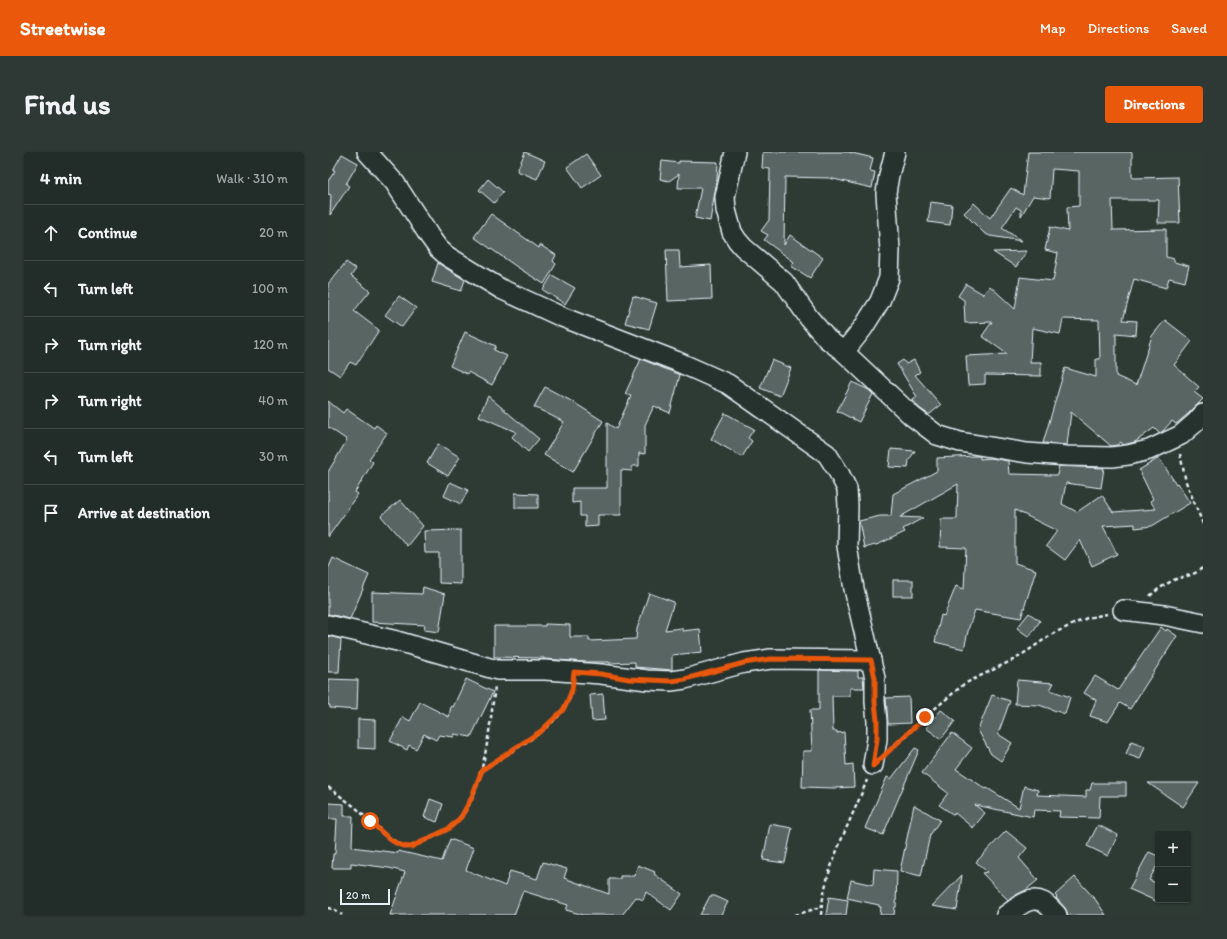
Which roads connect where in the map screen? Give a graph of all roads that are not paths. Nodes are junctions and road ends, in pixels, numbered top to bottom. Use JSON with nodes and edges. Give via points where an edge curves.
{"nodes":[{"id":1,"x":367,"y":152,"type":"edge"},
{"id":2,"x":735,"y":152,"type":"edge"},
{"id":3,"x":895,"y":152,"type":"edge"},
{"id":4,"x":844,"y":352,"type":"junction"},
{"id":5,"x":1203,"y":414,"type":"edge"},
{"id":6,"x":1123,"y":610,"type":"road end"},
{"id":7,"x":1203,"y":623,"type":"edge"},
{"id":8,"x":328,"y":625,"type":"edge"},
{"id":9,"x":871,"y":660,"type":"junction"},
{"id":10,"x":873,"y":766,"type":"road end"},
{"id":11,"x":1006,"y":915,"type":"edge"},
{"id":12,"x":1057,"y":915,"type":"edge"}],
"edges":[{"from":1,"to":9,"type":"street","via":[[395,183],[430,237],[447,256],[501,289],[562,317],[728,384],[827,454],[847,489],[847,546],[854,589]]},
{"from":2,"to":4,"type":"street","via":[[725,197],[732,232],[743,247],[784,282],[809,318],[827,339]]},
{"from":3,"to":4,"type":"street","via":[[886,193],[889,278],[880,302]]},
{"from":4,"to":5,"type":"street","via":[[912,416],[938,435],[960,442],[1027,453],[1112,457],[1149,450],[1181,435]]},
{"from":6,"to":7,"type":"street"},
{"from":8,"to":9,"type":"street","via":[[397,641],[498,670],[574,672],[641,680],[685,679],[744,663],[771,659]]},
{"from":9,"to":10,"type":"street","via":[[875,678],[877,720]]},
{"from":11,"to":12,"type":"street","via":[[1033,899],[1044,902]]}]}
